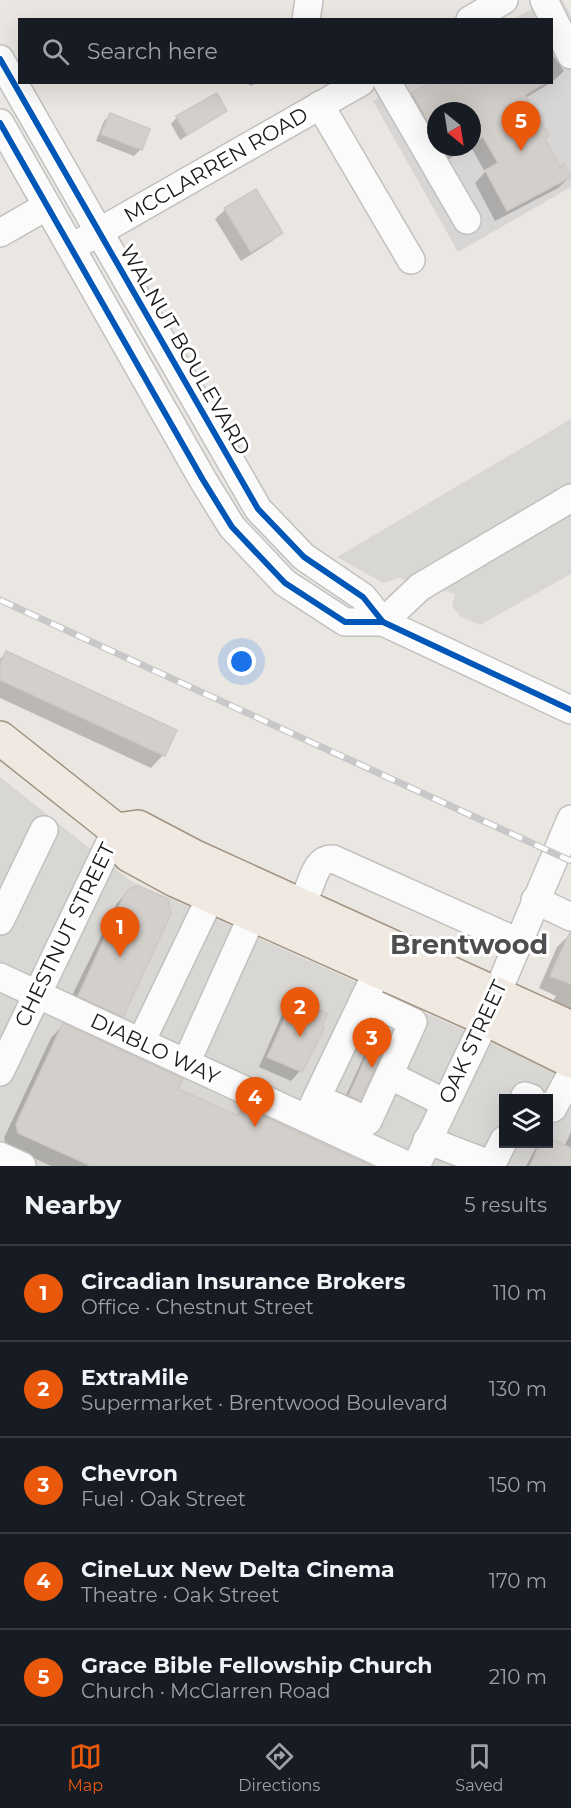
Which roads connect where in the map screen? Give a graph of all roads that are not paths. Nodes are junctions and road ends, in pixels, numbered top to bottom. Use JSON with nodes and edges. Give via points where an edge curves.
{"nodes":[{"id":1,"x":309,"y":0,"type":"edge"},
{"id":2,"x":504,"y":0,"type":"edge"},
{"id":3,"x":544,"y":0,"type":"edge"},
{"id":4,"x":306,"y":18,"type":"edge"},
{"id":5,"x":473,"y":18,"type":"edge"},
{"id":6,"x":553,"y":18,"type":"edge"},
{"id":7,"x":553,"y":18,"type":"edge"},
{"id":8,"x":571,"y":55,"type":"edge"},
{"id":9,"x":0,"y":59,"type":"edge"},
{"id":10,"x":388,"y":84,"type":"edge"},
{"id":11,"x":339,"y":91,"type":"edge"},
{"id":12,"x":0,"y":123,"type":"edge"},
{"id":13,"x":47,"y":206,"type":"junction"},
{"id":14,"x":467,"y":220,"type":"dead end"},
{"id":15,"x":99,"y":232,"type":"junction"},
{"id":16,"x":0,"y":233,"type":"edge"},
{"id":17,"x":71,"y":248,"type":"junction"},
{"id":18,"x":411,"y":260,"type":"dead end"},
{"id":19,"x":571,"y":498,"type":"edge"},
{"id":20,"x":383,"y":622,"type":"junction"},
{"id":21,"x":570,"y":706,"type":"edge"},
{"id":22,"x":0,"y":738,"type":"edge"},
{"id":23,"x":571,"y":819,"type":"edge"},
{"id":24,"x":44,"y":830,"type":"dead end"},
{"id":25,"x":116,"y":830,"type":"junction"},
{"id":26,"x":211,"y":896,"type":"junction"},
{"id":27,"x":535,"y":900,"type":"junction"},
{"id":28,"x":277,"y":914,"type":"junction"},
{"id":29,"x":571,"y":916,"type":"edge"},
{"id":30,"x":0,"y":921,"type":"edge"},
{"id":31,"x":518,"y":942,"type":"junction"},
{"id":32,"x":378,"y":970,"type":"junction"},
{"id":33,"x":0,"y":977,"type":"edge"},
{"id":34,"x":36,"y":993,"type":"junction"},
{"id":35,"x":364,"y":999,"type":"junction"},
{"id":36,"x":490,"y":1007,"type":"junction"},
{"id":37,"x":571,"y":1028,"type":"edge"},
{"id":38,"x":141,"y":1042,"type":"junction"},
{"id":39,"x":571,"y":1061,"type":"edge"},
{"id":40,"x":186,"y":1063,"type":"junction"},
{"id":41,"x":0,"y":1072,"type":"edge"},
{"id":42,"x":571,"y":1074,"type":"edge"},
{"id":43,"x":389,"y":1076,"type":"junction"},
{"id":44,"x":445,"y":1103,"type":"junction"},
{"id":45,"x":312,"y":1108,"type":"junction"},
{"id":46,"x":553,"y":1108,"type":"edge"},
{"id":47,"x":428,"y":1140,"type":"junction"},
{"id":48,"x":500,"y":1148,"type":"edge"},
{"id":49,"x":0,"y":1156,"type":"edge"},
{"id":50,"x":491,"y":1165,"type":"edge"},
{"id":51,"x":22,"y":1166,"type":"edge"},
{"id":52,"x":409,"y":1166,"type":"edge"},
{"id":53,"x":416,"y":1166,"type":"edge"}],
"edges":[{"from":1,"to":4,"type":"street"},
{"from":2,"to":5,"type":"street"},
{"from":3,"to":6,"type":"street"},
{"from":7,"to":8,"type":"street"},
{"from":9,"to":15,"type":"street","name":"WALNUT BOULEVARD"},
{"from":10,"to":14,"type":"street"},
{"from":11,"to":15,"type":"street","name":"MCCLARREN ROAD"},
{"from":11,"to":18,"type":"street"},
{"from":12,"to":13,"type":"street","name":"WALNUT BOULEVARD"},
{"from":13,"to":16,"type":"street"},
{"from":13,"to":17,"type":"street","name":"WALNUT BOULEVARD"},
{"from":15,"to":17,"type":"street","name":"MCCLARREN ROAD"},
{"from":15,"to":20,"type":"street","name":"WALNUT BOULEVARD","via":[[258,509],[304,557],[363,597]]},
{"from":17,"to":20,"type":"street","name":"WALNUT BOULEVARD","via":[[232,527],[285,583],[345,622]]},
{"from":19,"to":20,"type":"street","via":[[420,587]]},
{"from":20,"to":21,"type":"street","name":"WALNUT BOULEVARD"},
{"from":22,"to":25,"type":"main road"},
{"from":23,"to":27,"type":"street","name":"OAK STREET"},
{"from":24,"to":30,"type":"street"},
{"from":25,"to":26,"type":"main road","via":[[129,855]]},
{"from":25,"to":28,"type":"main road","via":[[138,827],[195,857]]},
{"from":25,"to":34,"type":"street","name":"CHESTNUT STREET"},
{"from":26,"to":28,"type":"main road"},
{"from":26,"to":38,"type":"street"},
{"from":27,"to":29,"type":"street"},
{"from":27,"to":31,"type":"street","name":"OAK STREET"},
{"from":28,"to":31,"type":"street","via":[[306,893],[324,860],[333,859]]},
{"from":28,"to":32,"type":"main road"},
{"from":28,"to":36,"type":"main road"},
{"from":28,"to":40,"type":"street"},
{"from":31,"to":36,"type":"street","name":"OAK STREET"},
{"from":32,"to":35,"type":"street"},
{"from":32,"to":36,"type":"main road"},
{"from":33,"to":34,"type":"street","name":"DIABLO WAY"},
{"from":34,"to":38,"type":"street","name":"DIABLO WAY"},
{"from":34,"to":41,"type":"street","name":"CHESTNUT STREET"},
{"from":35,"to":43,"type":"street","via":[[414,1022]]},
{"from":35,"to":45,"type":"street"},
{"from":36,"to":37,"type":"main road"},
{"from":36,"to":39,"type":"main road"},
{"from":36,"to":44,"type":"street","name":"OAK STREET"},
{"from":38,"to":40,"type":"street","name":"DIABLO WAY"},
{"from":40,"to":45,"type":"street","name":"DIABLO WAY"},
{"from":42,"to":46,"type":"street"},
{"from":43,"to":44,"type":"street"},
{"from":43,"to":45,"type":"street","via":[[368,1121]]},
{"from":44,"to":47,"type":"street","name":"OAK STREET"},
{"from":45,"to":52,"type":"street","name":"DIABLO WAY"},
{"from":47,"to":50,"type":"street"},
{"from":47,"to":53,"type":"street","name":"OAK STREET"},
{"from":48,"to":50,"type":"street"},
{"from":49,"to":51,"type":"street"}]}
